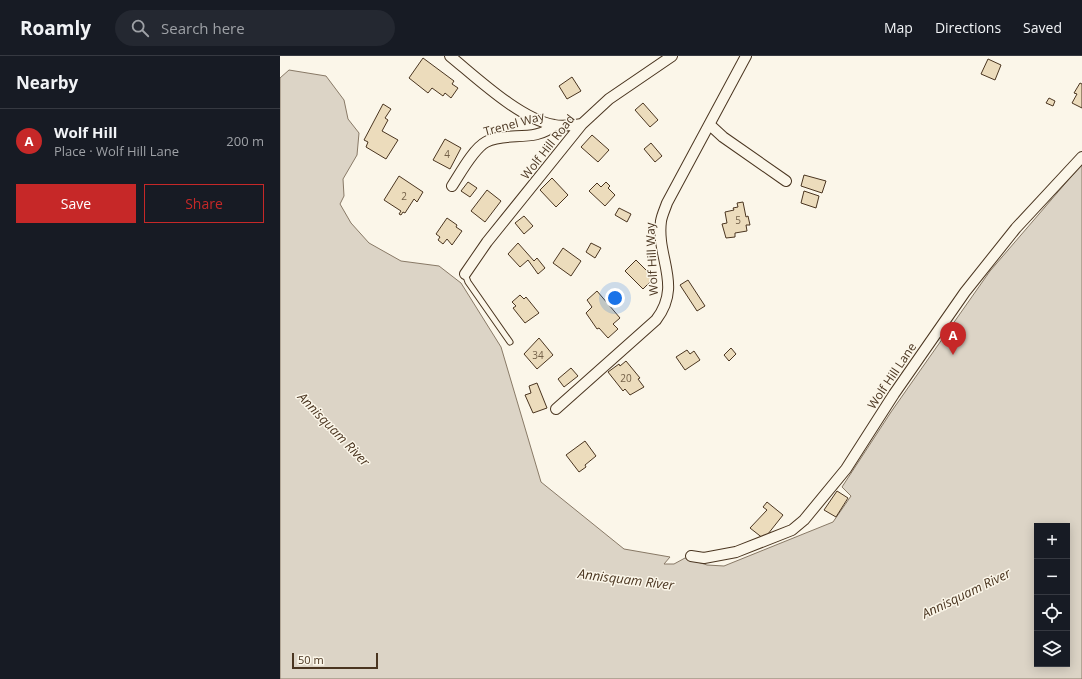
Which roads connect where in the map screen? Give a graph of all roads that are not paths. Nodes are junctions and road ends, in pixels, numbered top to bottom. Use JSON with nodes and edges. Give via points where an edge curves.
{"nodes":[{"id":1,"x":450,"y":56,"type":"edge"},
{"id":2,"x":672,"y":56,"type":"edge"},
{"id":3,"x":746,"y":56,"type":"edge"},
{"id":4,"x":582,"y":124,"type":"junction"},
{"id":5,"x":554,"y":125,"type":"junction"},
{"id":6,"x":710,"y":125,"type":"junction"},
{"id":7,"x":1082,"y":157,"type":"edge"},
{"id":8,"x":786,"y":181,"type":"dead end"},
{"id":9,"x":452,"y":186,"type":"dead end"},
{"id":10,"x":465,"y":274,"type":"joint"},
{"id":11,"x":510,"y":342,"type":"dead end"},
{"id":12,"x":556,"y":409,"type":"dead end"},
{"id":13,"x":691,"y":556,"type":"dead end"}],
"edges":[{"from":1,"to":5,"type":"street","via":[[515,107]]},
{"from":2,"to":4,"type":"street","name":"Wolf Hill Road","via":[[609,99]]},
{"from":3,"to":6,"type":"street","name":"Wolf Hill Way"},
{"from":4,"to":5,"type":"street"},
{"from":4,"to":10,"type":"street","name":"Wolf Hill Road","via":[[487,242]]},
{"from":5,"to":9,"type":"street","name":"Trenel Way","via":[[548,130],[529,136],[488,141],[478,149]]},
{"from":6,"to":8,"type":"street"},
{"from":6,"to":12,"type":"street","name":"Wolf Hill Way","via":[[667,203],[662,220],[661,236],[669,290],[663,309],[656,320]]},
{"from":7,"to":13,"type":"street","name":"Wolf Hill Lane","via":[[1016,228],[965,292],[894,394],[846,469],[804,520],[792,530],[736,552],[704,558]]},
{"from":10,"to":11,"type":"lane"}]}
